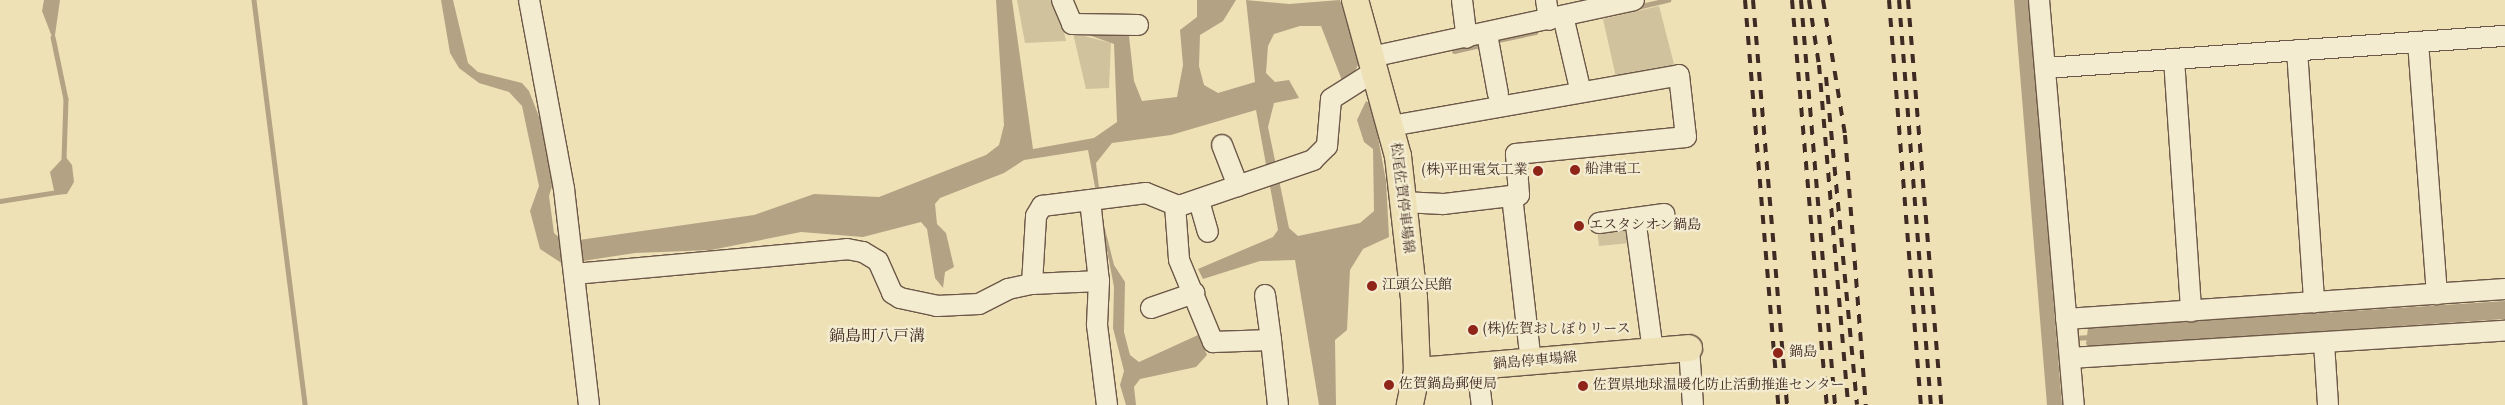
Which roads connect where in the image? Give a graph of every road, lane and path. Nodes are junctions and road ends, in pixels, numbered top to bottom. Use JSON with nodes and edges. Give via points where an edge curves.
{"nodes":[{"id":1,"x":530,"y":0,"type":"edge"},
{"id":2,"x":1062,"y":0,"type":"edge"},
{"id":3,"x":1354,"y":0,"type":"edge"},
{"id":4,"x":1462,"y":0,"type":"edge"},
{"id":5,"x":1634,"y":0,"type":"edge"},
{"id":6,"x":2039,"y":0,"type":"edge"},
{"id":7,"x":1553,"y":12,"type":"edge"},
{"id":8,"x":1138,"y":25,"type":"dead end"},
{"id":9,"x":1487,"y":34,"type":"junction"},
{"id":10,"x":2505,"y":36,"type":"edge"},
{"id":11,"x":1467,"y":38,"type":"junction"},
{"id":12,"x":2418,"y":42,"type":"junction"},
{"id":13,"x":2298,"y":50,"type":"junction"},
{"id":14,"x":2174,"y":59,"type":"junction"},
{"id":15,"x":1373,"y":64,"type":"junction"},
{"id":16,"x":2045,"y":68,"type":"junction"},
{"id":17,"x":1579,"y":84,"type":"dead end"},
{"id":18,"x":1498,"y":94,"type":"dead end"},
{"id":19,"x":1391,"y":126,"type":"junction"},
{"id":20,"x":1222,"y":145,"type":"dead end"},
{"id":21,"x":1238,"y":186,"type":"junction"},
{"id":22,"x":1512,"y":196,"type":"junction"},
{"id":23,"x":1095,"y":199,"type":"junction"},
{"id":24,"x":1199,"y":201,"type":"junction"},
{"id":25,"x":1402,"y":202,"type":"junction"},
{"id":26,"x":1175,"y":206,"type":"junction"},
{"id":27,"x":1664,"y":214,"type":"dead end"},
{"id":28,"x":1635,"y":218,"type":"junction"},
{"id":29,"x":1599,"y":223,"type":"dead end"},
{"id":30,"x":1208,"y":232,"type":"dead end"},
{"id":31,"x":573,"y":270,"type":"junction"},
{"id":32,"x":1099,"y":281,"type":"junction"},
{"id":33,"x":1032,"y":284,"type":"junction"},
{"id":34,"x":2505,"y":289,"type":"edge"},
{"id":35,"x":1194,"y":293,"type":"junction"},
{"id":36,"x":2437,"y":294,"type":"junction"},
{"id":37,"x":1265,"y":295,"type":"dead end"},
{"id":38,"x":2314,"y":302,"type":"junction"},
{"id":39,"x":1151,"y":308,"type":"dead end"},
{"id":40,"x":2191,"y":311,"type":"junction"},
{"id":41,"x":2067,"y":323,"type":"junction"},
{"id":42,"x":2505,"y":331,"type":"edge"},
{"id":43,"x":1270,"y":340,"type":"junction"},
{"id":44,"x":2324,"y":343,"type":"junction"},
{"id":45,"x":1689,"y":348,"type":"joint"},
{"id":46,"x":1654,"y":351,"type":"junction"},
{"id":47,"x":2070,"y":355,"type":"junction"},
{"id":48,"x":1531,"y":363,"type":"junction"},
{"id":49,"x":1477,"y":366,"type":"junction"},
{"id":50,"x":1417,"y":371,"type":"junction"},
{"id":51,"x":589,"y":405,"type":"edge"},
{"id":52,"x":1107,"y":405,"type":"edge"},
{"id":53,"x":1278,"y":405,"type":"edge"},
{"id":54,"x":1410,"y":405,"type":"edge"},
{"id":55,"x":1482,"y":405,"type":"edge"},
{"id":56,"x":1693,"y":405,"type":"edge"},
{"id":57,"x":2074,"y":405,"type":"edge"},
{"id":58,"x":2328,"y":405,"type":"edge"}],
"edges":[{"from":1,"to":31,"type":"street"},
{"from":2,"to":8,"type":"street","via":[[1072,24]]},
{"from":3,"to":15,"type":"main road","name":"松尾佐賀停車場線"},
{"from":4,"to":11,"type":"street"},
{"from":5,"to":7,"type":"street"},
{"from":6,"to":16,"type":"street"},
{"from":7,"to":9,"type":"street"},
{"from":7,"to":17,"type":"street"},
{"from":9,"to":11,"type":"street"},
{"from":9,"to":18,"type":"street"},
{"from":10,"to":12,"type":"street"},
{"from":11,"to":15,"type":"street"},
{"from":12,"to":13,"type":"street"},
{"from":12,"to":36,"type":"street"},
{"from":13,"to":14,"type":"street"},
{"from":13,"to":38,"type":"street"},
{"from":14,"to":16,"type":"street"},
{"from":14,"to":40,"type":"street"},
{"from":15,"to":19,"type":"main road","name":"松尾佐賀停車場線"},
{"from":15,"to":21,"type":"street","via":[[1331,98],[1327,146],[1321,155]]},
{"from":16,"to":41,"type":"street"},
{"from":19,"to":22,"type":"street","via":[[1679,75],[1686,137],[1516,154],[1519,195]]},
{"from":19,"to":25,"type":"main road","name":"松尾佐賀停車場線"},
{"from":20,"to":21,"type":"street"},
{"from":21,"to":24,"type":"street"},
{"from":22,"to":25,"type":"street","via":[[1443,204]]},
{"from":22,"to":48,"type":"street"},
{"from":23,"to":26,"type":"street","via":[[1146,193]]},
{"from":23,"to":32,"type":"street"},
{"from":23,"to":33,"type":"street","via":[[1042,206],[1036,216]]},
{"from":24,"to":26,"type":"street"},
{"from":24,"to":30,"type":"street"},
{"from":25,"to":50,"type":"main road","name":"松尾佐賀停車場線"},
{"from":26,"to":35,"type":"street","via":[[1179,260]]},
{"from":27,"to":28,"type":"street"},
{"from":28,"to":29,"type":"street"},
{"from":28,"to":46,"type":"street"},
{"from":31,"to":33,"type":"street","via":[[846,249],[863,252],[878,261],[892,293],[900,298],[937,306],[979,304],[1008,289]]},
{"from":31,"to":51,"type":"street"},
{"from":32,"to":33,"type":"street"},
{"from":32,"to":52,"type":"street","via":[[1097,325]]},
{"from":34,"to":36,"type":"street"},
{"from":35,"to":39,"type":"street"},
{"from":35,"to":43,"type":"street","via":[[1213,342]]},
{"from":36,"to":38,"type":"street"},
{"from":37,"to":43,"type":"street"},
{"from":38,"to":40,"type":"street"},
{"from":40,"to":41,"type":"street"},
{"from":41,"to":47,"type":"street"},
{"from":42,"to":44,"type":"street"},
{"from":43,"to":53,"type":"street"},
{"from":44,"to":47,"type":"street"},
{"from":44,"to":58,"type":"street"},
{"from":45,"to":46,"type":"main road","name":"鍋島停車場線"},
{"from":45,"to":56,"type":"street"},
{"from":46,"to":48,"type":"main road","name":"鍋島停車場線"},
{"from":47,"to":57,"type":"street"},
{"from":48,"to":49,"type":"main road","name":"鍋島停車場線"},
{"from":49,"to":50,"type":"main road","name":"鍋島停車場線"},
{"from":49,"to":55,"type":"street"},
{"from":50,"to":54,"type":"main road"}]}
